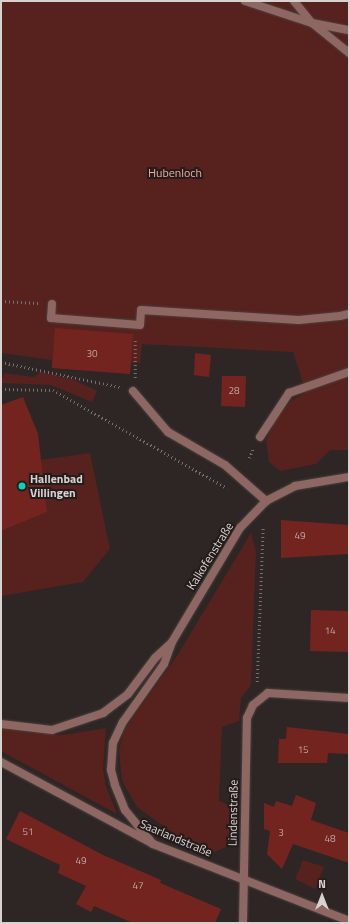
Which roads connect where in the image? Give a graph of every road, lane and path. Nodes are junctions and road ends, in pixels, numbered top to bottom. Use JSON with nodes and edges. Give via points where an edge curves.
{"nodes":[{"id":1,"x":245,"y":1,"type":"edge"},
{"id":2,"x":294,"y":1,"type":"edge"},
{"id":3,"x":312,"y":23,"type":"junction"},
{"id":4,"x":349,"y":30,"type":"edge"},
{"id":5,"x":349,"y":53,"type":"edge"},
{"id":6,"x":52,"y":304,"type":"dead end"},
{"id":7,"x":349,"y":314,"type":"edge"},
{"id":8,"x":140,"y":325,"type":"junction"},
{"id":9,"x":1,"y":362,"type":"edge"},
{"id":10,"x":136,"y":363,"type":"dead end"},
{"id":11,"x":349,"y":372,"type":"edge"},
{"id":12,"x":1,"y":389,"type":"edge"},
{"id":13,"x":133,"y":391,"type":"joint"},
{"id":14,"x":260,"y":437,"type":"dead end"},
{"id":15,"x":349,"y":477,"type":"edge"},
{"id":16,"x":229,"y":489,"type":"dead end"},
{"id":17,"x":266,"y":501,"type":"junction"},
{"id":18,"x":264,"y":526,"type":"dead end"},
{"id":19,"x":172,"y":642,"type":"junction"},
{"id":20,"x":257,"y":683,"type":"dead end"},
{"id":21,"x":349,"y":698,"type":"edge"},
{"id":22,"x":1,"y":724,"type":"edge"},
{"id":23,"x":1,"y":762,"type":"edge"},
{"id":24,"x":153,"y":844,"type":"junction"},
{"id":25,"x":244,"y":879,"type":"junction"},
{"id":26,"x":349,"y":921,"type":"edge"},
{"id":27,"x":242,"y":923,"type":"edge"}],
"edges":[{"from":1,"to":3,"type":"street"},
{"from":2,"to":3,"type":"street"},
{"from":3,"to":4,"type":"street"},
{"from":3,"to":5,"type":"street"},
{"from":6,"to":8,"type":"street","via":[[51,318]]},
{"from":7,"to":8,"type":"street","via":[[300,320],[141,310]]},
{"from":8,"to":10,"type":"path","via":[[139,340],[134,339]]},
{"from":9,"to":13,"type":"path"},
{"from":11,"to":14,"type":"street","via":[[289,394]]},
{"from":12,"to":16,"type":"path","via":[[53,390]]},
{"from":13,"to":17,"type":"street","via":[[168,432],[225,465]]},
{"from":15,"to":17,"type":"street","name":"Kalkofenstraße","via":[[295,486]]},
{"from":17,"to":19,"type":"street","name":"Kalkofenstraße","via":[[240,528]]},
{"from":18,"to":20,"type":"path","via":[[260,532]]},
{"from":19,"to":22,"type":"street","name":"Kalkofenstraße","via":[[155,658],[128,694],[103,713],[52,730]]},
{"from":19,"to":24,"type":"street","name":"Kalkofenstraße","via":[[164,664],[123,722],[113,743],[111,770],[114,785],[125,810]]},
{"from":21,"to":25,"type":"street","name":"Lindenstraße","via":[[268,693],[252,705],[247,718]]},
{"from":23,"to":24,"type":"street","name":"Saarlandstraße"},
{"from":24,"to":25,"type":"street","name":"Saarlandstraße"},
{"from":25,"to":26,"type":"street","name":"Saarlandstraße"},
{"from":25,"to":27,"type":"street","name":"Lindenstraße"}]}
